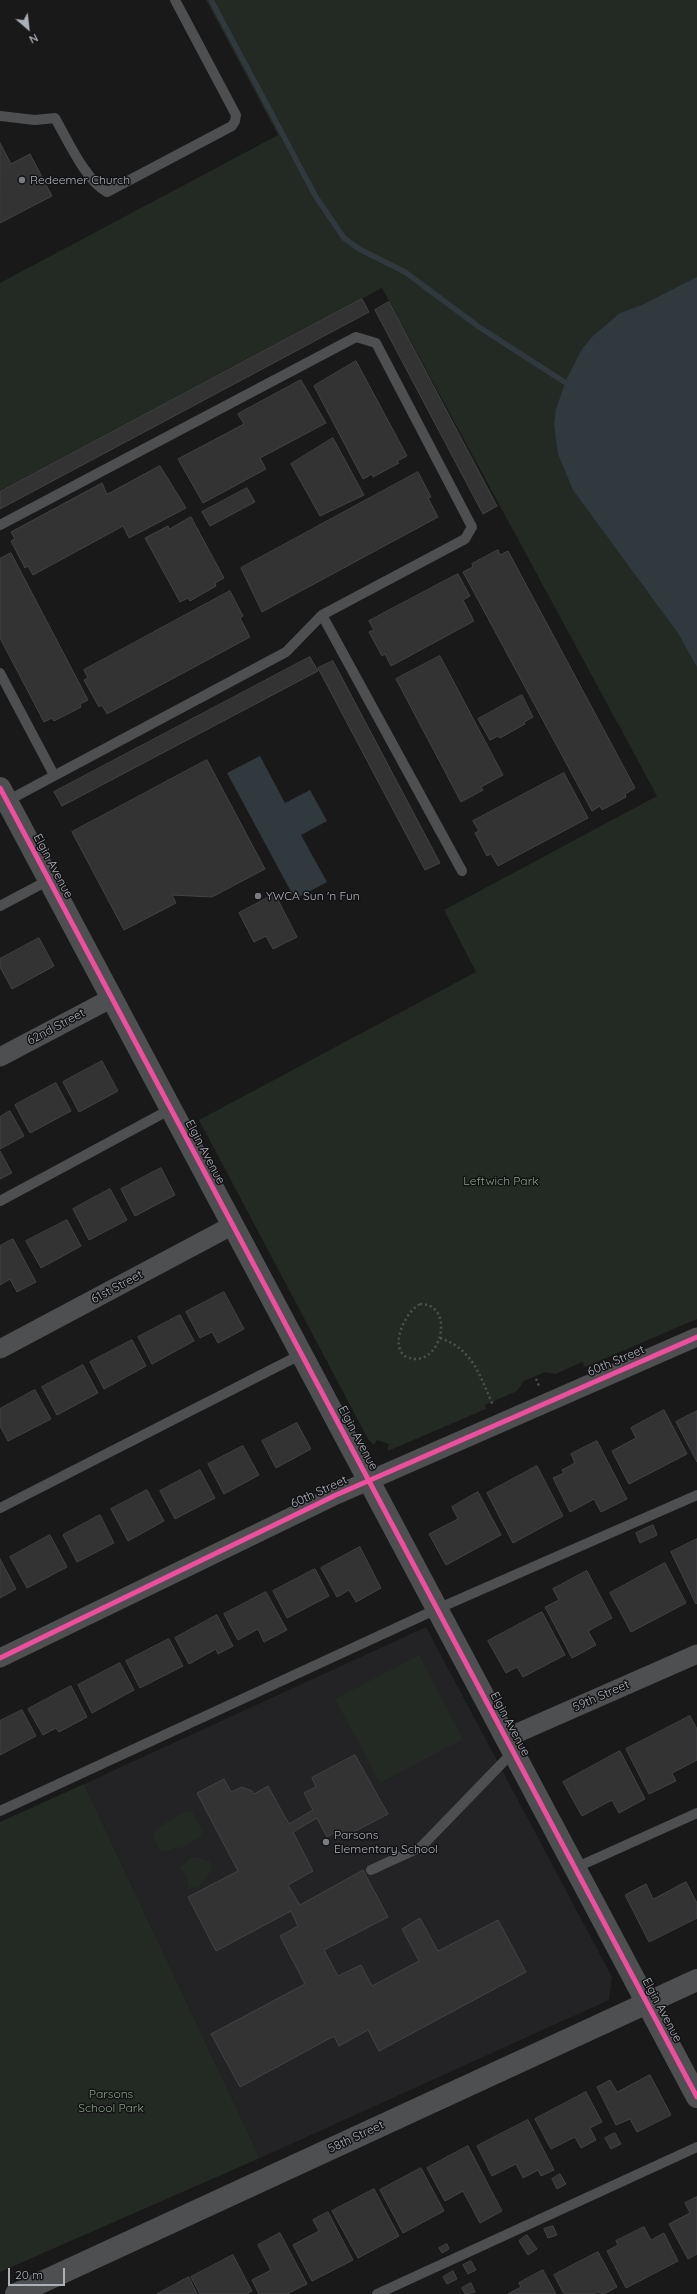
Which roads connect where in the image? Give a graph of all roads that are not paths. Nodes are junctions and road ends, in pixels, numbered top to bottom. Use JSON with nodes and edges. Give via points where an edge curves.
{"nodes":[{"id":1,"x":175,"y":0,"type":"edge"},
{"id":2,"x":0,"y":116,"type":"edge"},
{"id":3,"x":0,"y":525,"type":"edge"},
{"id":4,"x":322,"y":615,"type":"junction"},
{"id":5,"x":0,"y":673,"type":"edge"},
{"id":6,"x":54,"y":775,"type":"junction"},
{"id":7,"x":3,"y":795,"type":"edge"},
{"id":8,"x":462,"y":871,"type":"dead end"},
{"id":9,"x":49,"y":880,"type":"junction"},
{"id":10,"x":0,"y":906,"type":"edge"},
{"id":11,"x":112,"y":998,"type":"junction"},
{"id":12,"x":0,"y":1056,"type":"edge"},
{"id":13,"x":171,"y":1109,"type":"junction"},
{"id":14,"x":0,"y":1201,"type":"edge"},
{"id":15,"x":233,"y":1225,"type":"junction"},
{"id":16,"x":697,"y":1337,"type":"edge"},
{"id":17,"x":0,"y":1349,"type":"edge"},
{"id":18,"x":302,"y":1354,"type":"junction"},
{"id":19,"x":369,"y":1480,"type":"junction"},
{"id":20,"x":697,"y":1495,"type":"edge"},
{"id":21,"x":0,"y":1508,"type":"edge"},
{"id":22,"x":437,"y":1609,"type":"junction"},
{"id":23,"x":697,"y":1654,"type":"edge"},
{"id":24,"x":0,"y":1658,"type":"edge"},
{"id":25,"x":510,"y":1745,"type":"junction"},
{"id":26,"x":0,"y":1811,"type":"edge"},
{"id":27,"x":697,"y":1813,"type":"edge"},
{"id":28,"x":575,"y":1868,"type":"junction"},
{"id":29,"x":371,"y":1870,"type":"dead end"},
{"id":30,"x":697,"y":1980,"type":"edge"},
{"id":31,"x":647,"y":2003,"type":"junction"},
{"id":32,"x":697,"y":2097,"type":"edge"},
{"id":33,"x":697,"y":2146,"type":"edge"},
{"id":34,"x":16,"y":2294,"type":"edge"},
{"id":35,"x":377,"y":2294,"type":"edge"}],
"edges":[{"from":1,"to":2,"type":"lane","via":[[236,115],[236,121],[232,126],[107,192],[100,188],[87,171],[55,118],[35,120]]},
{"from":3,"to":4,"type":"lane","via":[[356,337],[376,343],[472,527],[465,539]]},
{"from":4,"to":6,"type":"lane","via":[[286,652]]},
{"from":4,"to":8,"type":"lane"},
{"from":5,"to":6,"type":"lane"},
{"from":6,"to":7,"type":"lane"},
{"from":7,"to":9,"type":"street","name":"Elgin Avenue"},
{"from":9,"to":10,"type":"lane"},
{"from":9,"to":11,"type":"street","name":"Elgin Avenue"},
{"from":11,"to":12,"type":"street","name":"62nd Street"},
{"from":11,"to":13,"type":"street","name":"Elgin Avenue"},
{"from":13,"to":14,"type":"lane"},
{"from":13,"to":15,"type":"street","name":"Elgin Avenue"},
{"from":15,"to":17,"type":"street","name":"61st Street"},
{"from":15,"to":18,"type":"street","name":"Elgin Avenue"},
{"from":16,"to":19,"type":"street","name":"60th Street"},
{"from":18,"to":19,"type":"street","name":"Elgin Avenue"},
{"from":18,"to":21,"type":"lane"},
{"from":19,"to":22,"type":"street","name":"Elgin Avenue"},
{"from":19,"to":24,"type":"street","name":"60th Street"},
{"from":20,"to":22,"type":"lane"},
{"from":22,"to":25,"type":"street","name":"Elgin Avenue"},
{"from":22,"to":26,"type":"lane"},
{"from":23,"to":25,"type":"street","name":"59th Street"},
{"from":25,"to":28,"type":"street","name":"Elgin Avenue"},
{"from":25,"to":29,"type":"lane","via":[[420,1847]]},
{"from":27,"to":28,"type":"lane"},
{"from":28,"to":31,"type":"street","name":"Elgin Avenue"},
{"from":30,"to":31,"type":"street","name":"58th Street"},
{"from":31,"to":32,"type":"street","name":"Elgin Avenue"},
{"from":31,"to":34,"type":"street","name":"58th Street"},
{"from":33,"to":35,"type":"lane"}]}
